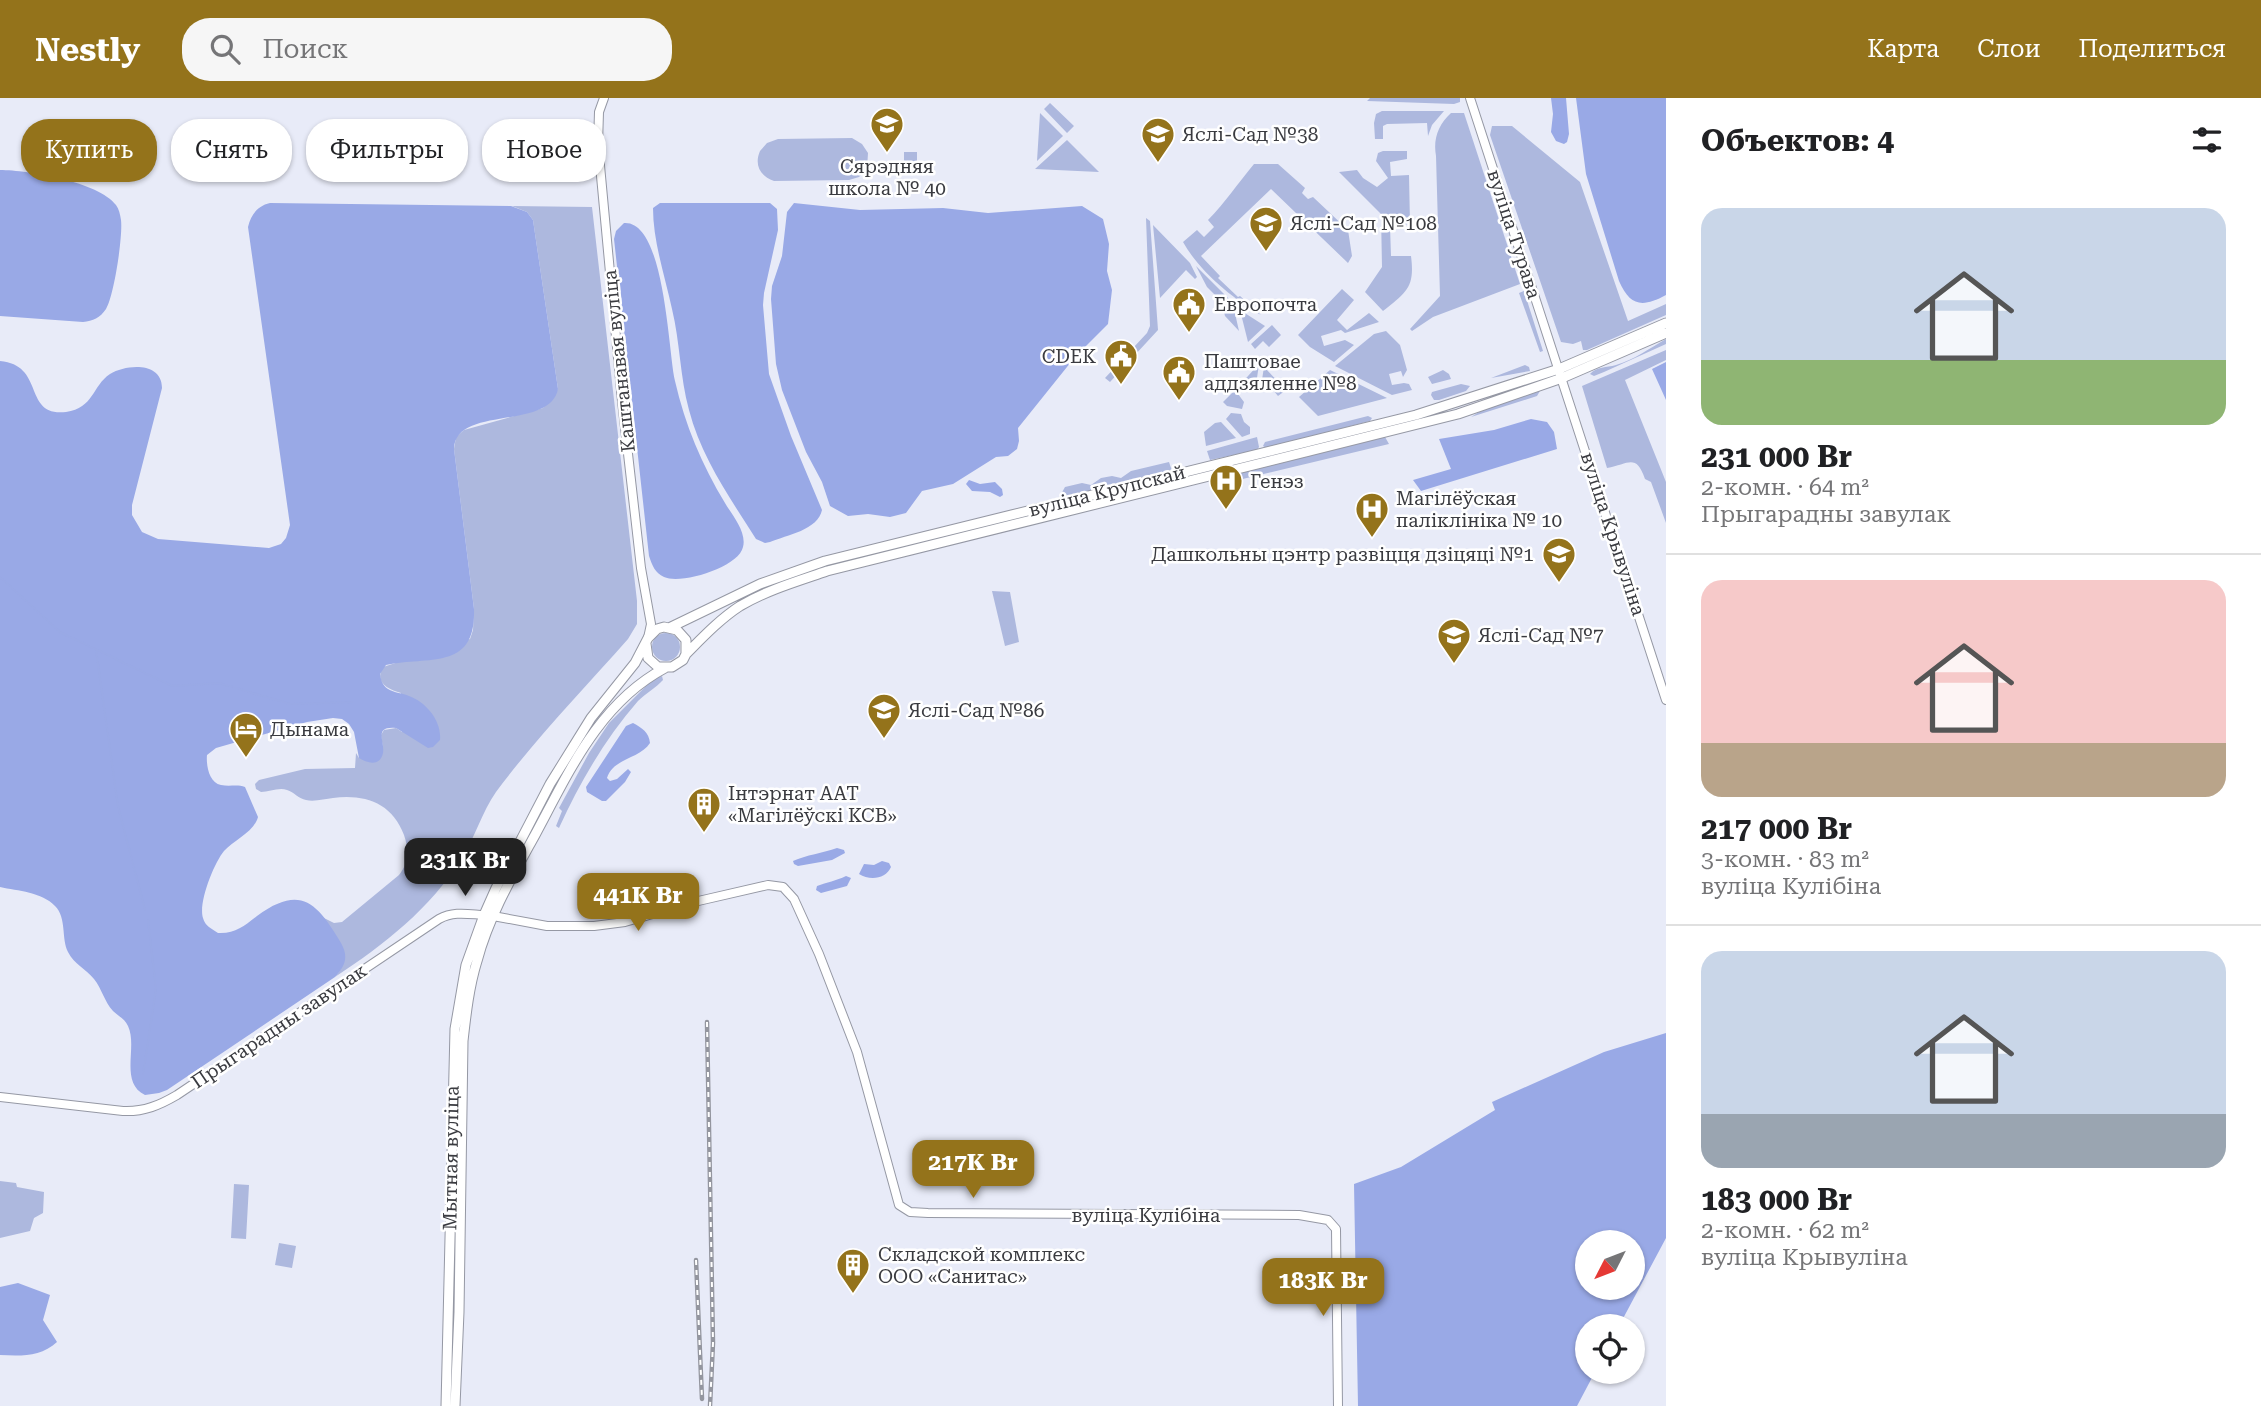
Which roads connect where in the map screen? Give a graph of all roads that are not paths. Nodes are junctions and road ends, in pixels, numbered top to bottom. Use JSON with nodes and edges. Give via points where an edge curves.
{"nodes":[{"id":1,"x":604,"y":98,"type":"edge"},
{"id":2,"x":1470,"y":98,"type":"edge"},
{"id":3,"x":1666,"y":323,"type":"edge"},
{"id":4,"x":1666,"y":333,"type":"edge"},
{"id":5,"x":1561,"y":374,"type":"junction"},
{"id":6,"x":651,"y":624,"type":"junction"},
{"id":7,"x":667,"y":627,"type":"junction"},
{"id":8,"x":647,"y":641,"type":"junction"},
{"id":9,"x":686,"y":654,"type":"junction"},
{"id":10,"x":665,"y":668,"type":"junction"},
{"id":11,"x":1666,"y":700,"type":"edge"},
{"id":12,"x":488,"y":916,"type":"junction"},
{"id":13,"x":0,"y":1097,"type":"edge"},
{"id":14,"x":446,"y":1406,"type":"edge"},
{"id":15,"x":455,"y":1406,"type":"edge"},
{"id":16,"x":1338,"y":1406,"type":"edge"}],
"edges":[{"from":1,"to":6,"type":"main road","name":"Каштанавая вуліца","via":[[598,144],[622,401]]},
{"from":2,"to":5,"type":"main road","name":"вуліца Турава"},
{"from":3,"to":5,"type":"main road","name":"вуліца Крупскай"},
{"from":4,"to":5,"type":"main road","name":"вуліца Крупскай"},
{"from":5,"to":7,"type":"main road","name":"вуліца Крупскай","via":[[1416,415],[825,561],[760,584]]},
{"from":5,"to":9,"type":"main road","name":"вуліца Крупскай","via":[[1458,414],[827,571],[740,607]]},
{"from":5,"to":11,"type":"main road","name":"вуліца Крывуліна"},
{"from":6,"to":7,"type":"main road"},
{"from":6,"to":8,"type":"main road"},
{"from":7,"to":8,"type":"main road","via":[[652,632]]},
{"from":7,"to":9,"type":"main road","via":[[682,634]]},
{"from":8,"to":10,"type":"main road","via":[[648,658]]},
{"from":8,"to":12,"type":"main road","via":[[569,751],[516,849]]},
{"from":9,"to":10,"type":"main road","via":[[678,664]]},
{"from":10,"to":12,"type":"main road","via":[[632,689],[596,728]]},
{"from":12,"to":13,"type":"main road","name":"Прыгарадны завулак","via":[[449,914],[166,1101],[147,1109],[131,1112]]},
{"from":12,"to":14,"type":"main road","name":"Мытная вуліца","via":[[466,965],[454,1029]]},
{"from":12,"to":15,"type":"main road","name":"Мытная вуліца","via":[[463,1041]]},
{"from":12,"to":16,"type":"main road","name":"вуліца Кулібіна","via":[[547,926],[594,926],[768,885],[783,887],[794,899],[857,1052],[900,1205],[910,1212],[1299,1215],[1328,1220],[1336,1229]]}]}
